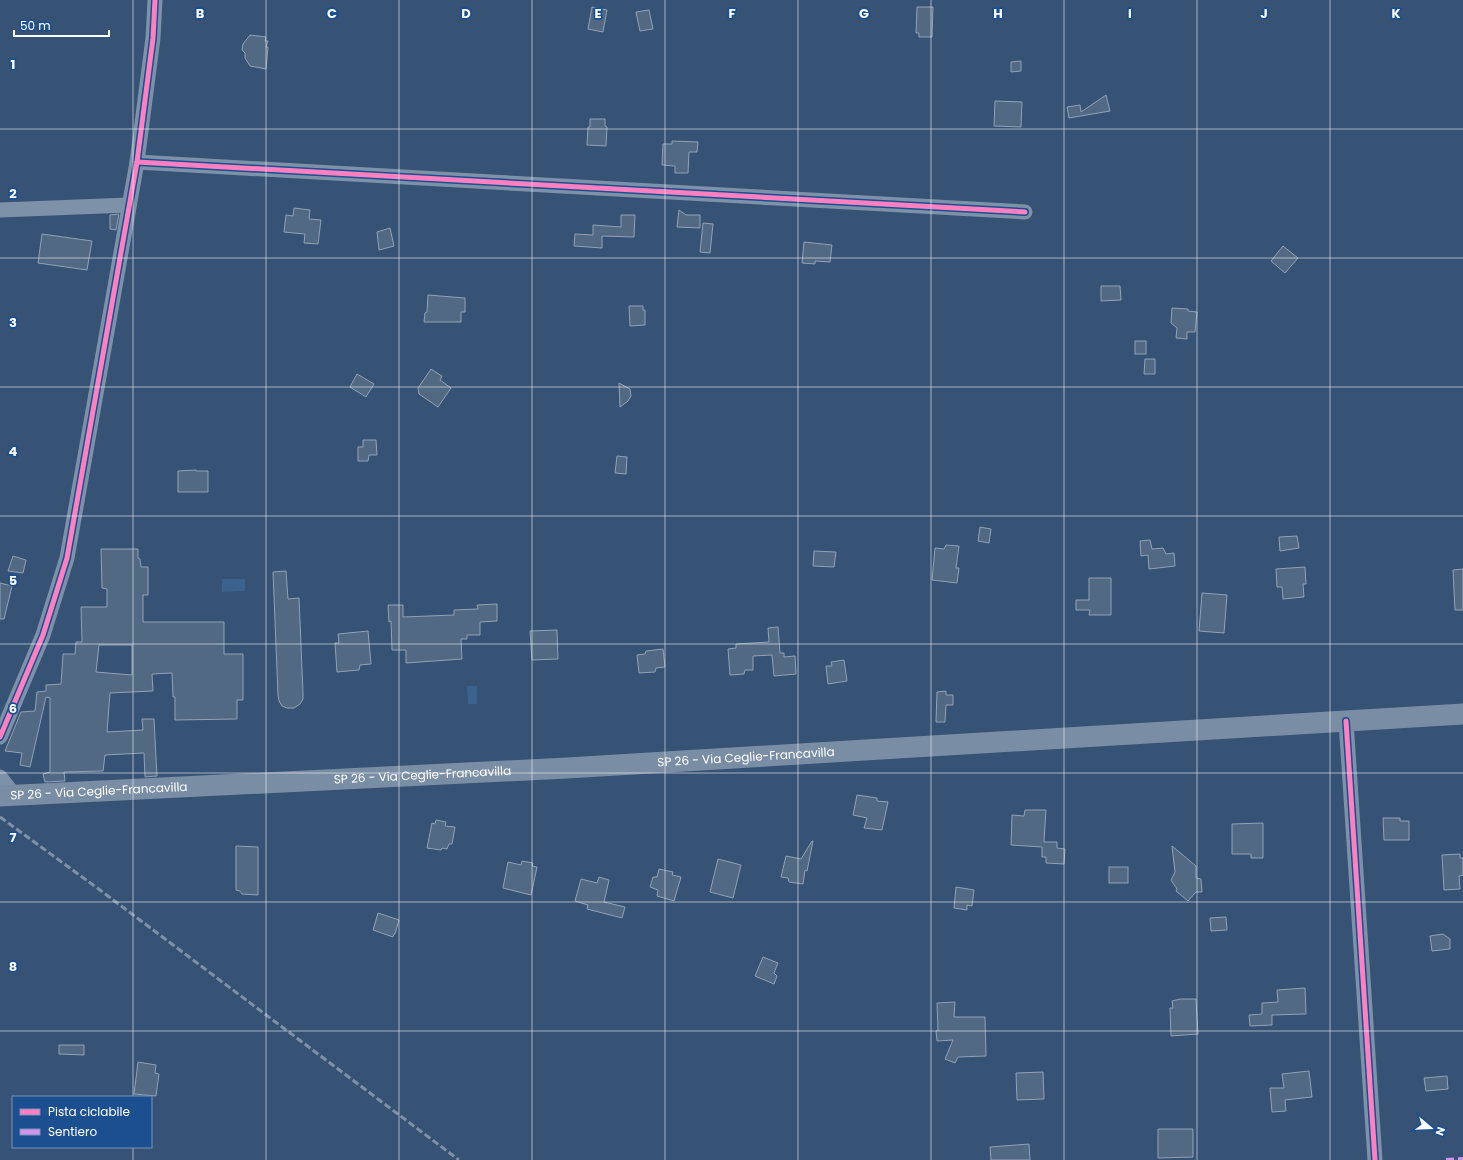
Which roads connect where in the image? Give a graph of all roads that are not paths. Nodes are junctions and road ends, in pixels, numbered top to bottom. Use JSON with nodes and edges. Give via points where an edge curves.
{"nodes":[{"id":1,"x":155,"y":0,"type":"edge"},
{"id":2,"x":137,"y":162,"type":"junction"},
{"id":3,"x":130,"y":205,"type":"junction"},
{"id":4,"x":0,"y":210,"type":"edge"},
{"id":5,"x":1025,"y":212,"type":"dead end"},
{"id":6,"x":1463,"y":714,"type":"edge"},
{"id":7,"x":1346,"y":721,"type":"junction"},
{"id":8,"x":0,"y":736,"type":"edge"},
{"id":9,"x":0,"y":777,"type":"edge"},
{"id":10,"x":8,"y":796,"type":"edge"},
{"id":11,"x":1376,"y":1160,"type":"edge"}],
"edges":[{"from":1,"to":2,"type":"street","via":[[153,38]]},
{"from":2,"to":3,"type":"street"},
{"from":2,"to":5,"type":"street"},
{"from":3,"to":4,"type":"street"},
{"from":3,"to":8,"type":"street","via":[[67,558],[43,635]]},
{"from":6,"to":7,"type":"main road","name":"SP 26 - Via Ceglie-Francavilla"},
{"from":7,"to":10,"type":"main road","name":"SP 26 - Via Ceglie-Francavilla","via":[[567,768]]},
{"from":7,"to":11,"type":"street"},
{"from":9,"to":10,"type":"street"}]}
